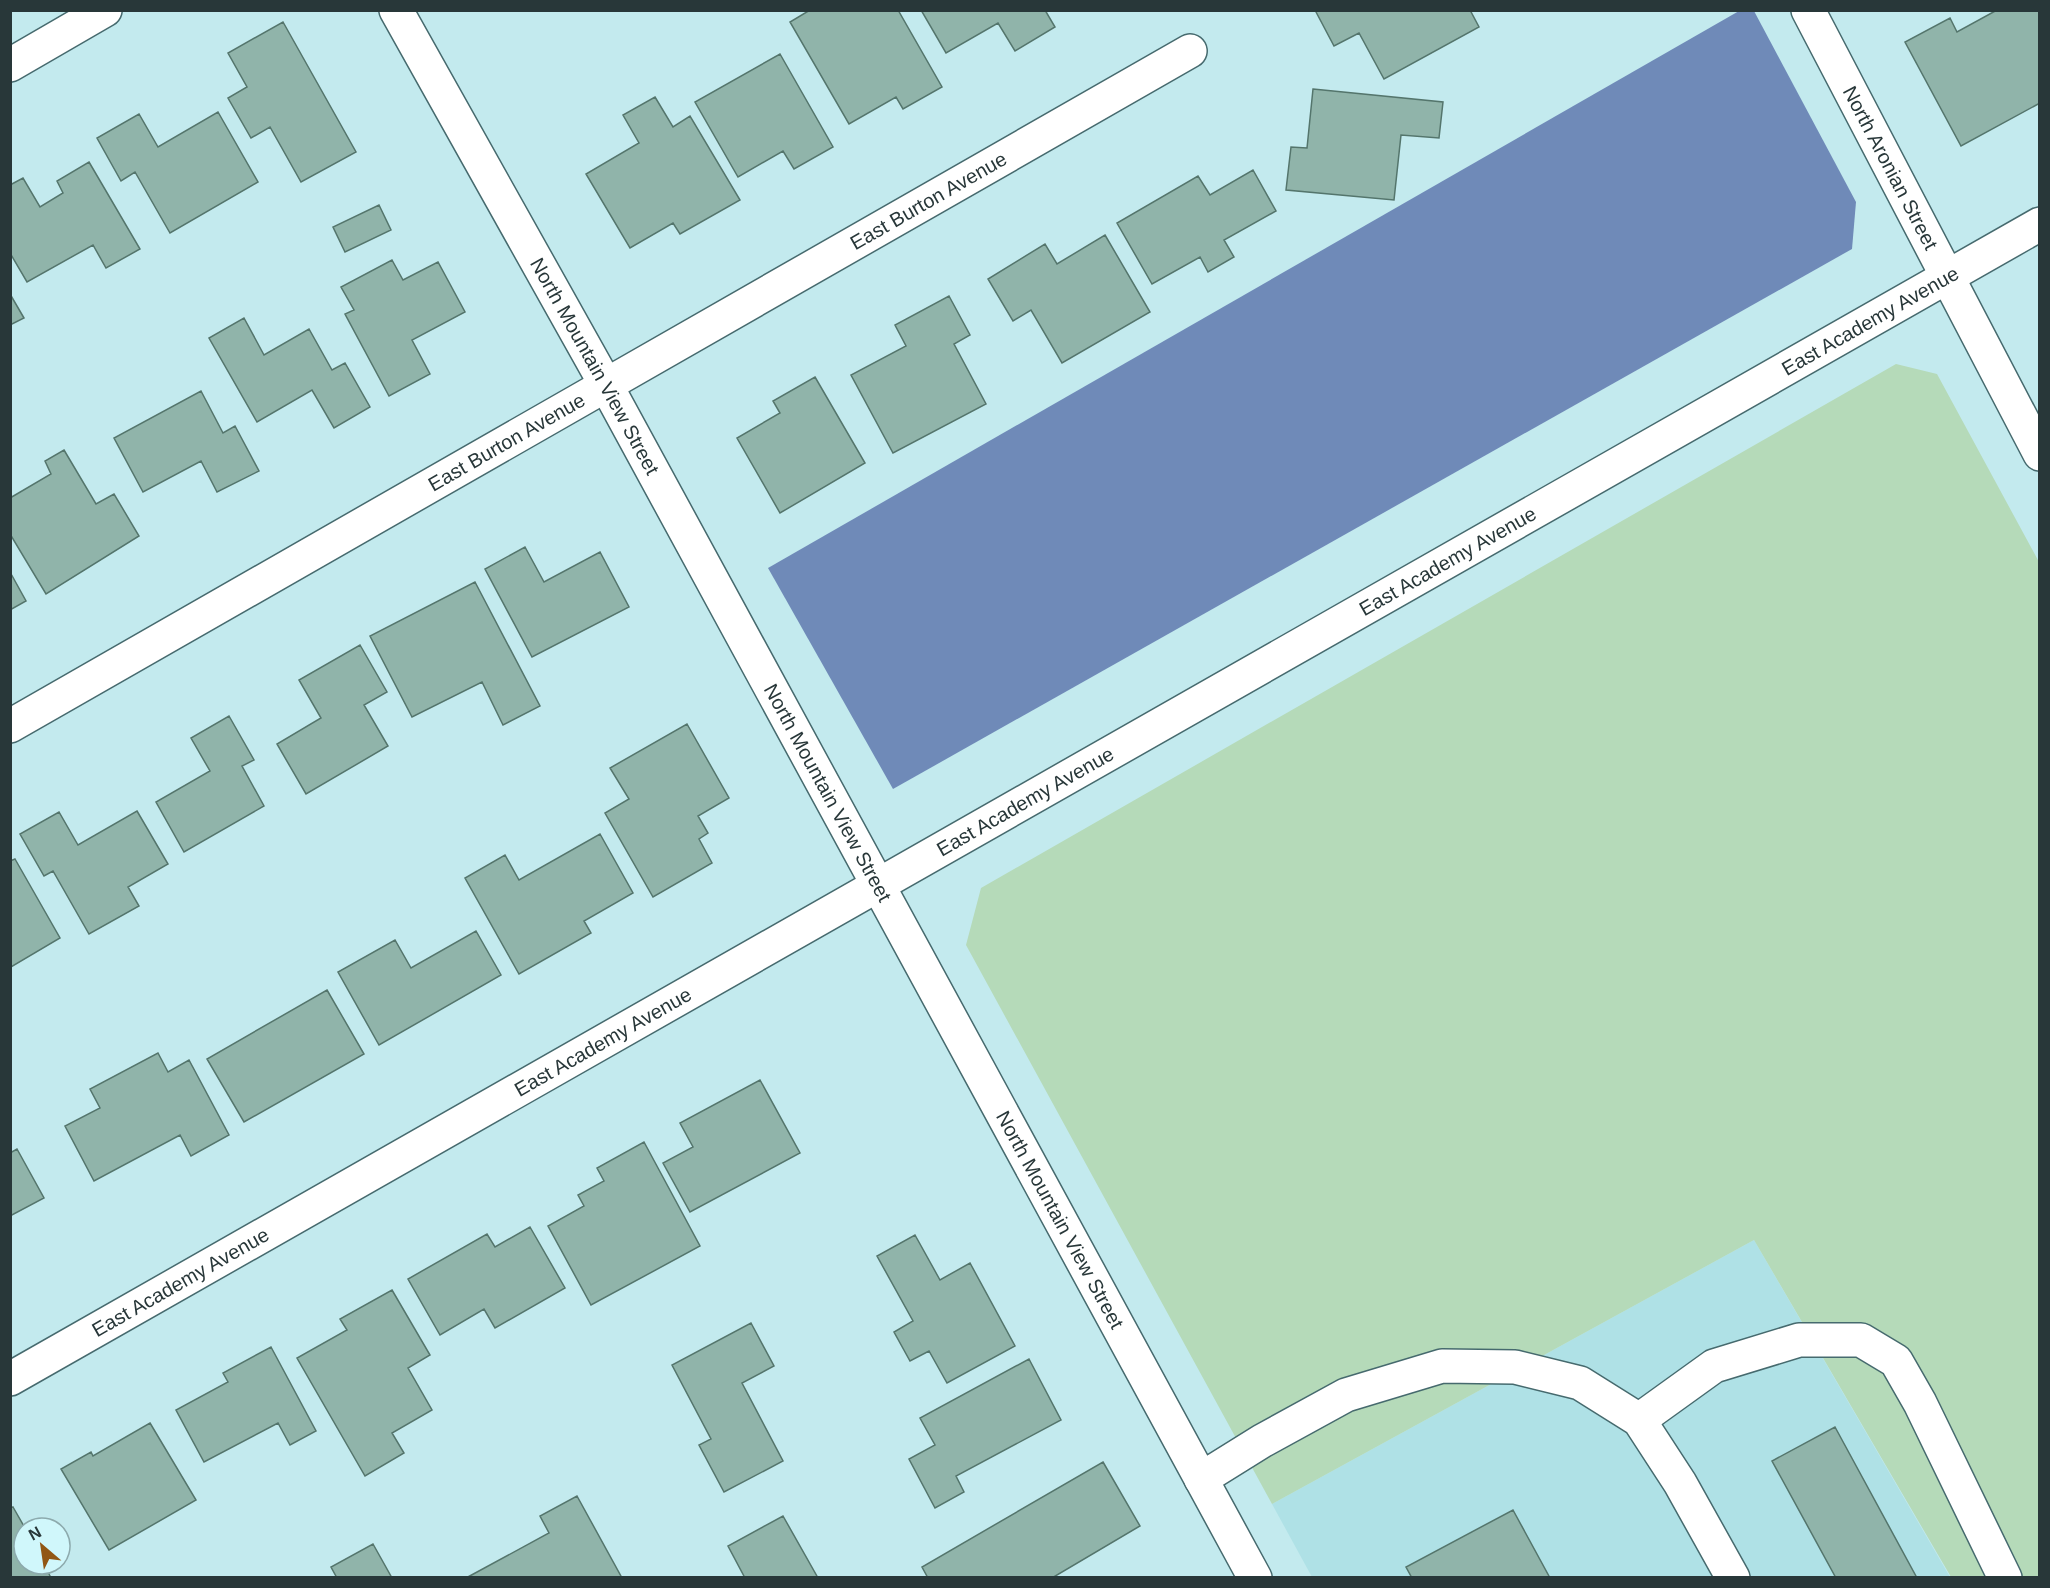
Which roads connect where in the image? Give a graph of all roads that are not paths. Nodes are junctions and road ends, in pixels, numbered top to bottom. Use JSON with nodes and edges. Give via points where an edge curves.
{"nodes":[{"id":1,"x":105,"y":10,"type":"edge"},
{"id":2,"x":396,"y":10,"type":"edge"},
{"id":3,"x":1808,"y":10,"type":"edge"},
{"id":4,"x":1190,"y":51,"type":"dead end"},
{"id":5,"x":10,"y":64,"type":"edge"},
{"id":6,"x":2040,"y":224,"type":"edge"},
{"id":7,"x":1946,"y":276,"type":"junction"},
{"id":8,"x":606,"y":385,"type":"junction"},
{"id":9,"x":2040,"y":454,"type":"edge"},
{"id":10,"x":10,"y":726,"type":"edge"},
{"id":11,"x":876,"y":885,"type":"junction"},
{"id":12,"x":10,"y":1379,"type":"edge"},
{"id":13,"x":1639,"y":1420,"type":"junction"},
{"id":14,"x":1202,"y":1479,"type":"junction"},
{"id":15,"x":1255,"y":1578,"type":"edge"},
{"id":16,"x":1733,"y":1578,"type":"edge"},
{"id":17,"x":2005,"y":1578,"type":"edge"}],
"edges":[{"from":1,"to":5,"type":"street"},
{"from":2,"to":8,"type":"street","name":"North Mountain View Street"},
{"from":3,"to":7,"type":"street","name":"North Aronian Street"},
{"from":4,"to":8,"type":"street","name":"East Burton Avenue"},
{"from":6,"to":7,"type":"street","name":"East Academy Avenue"},
{"from":7,"to":9,"type":"street","name":"North Aronian Street"},
{"from":7,"to":11,"type":"street","name":"East Academy Avenue"},
{"from":8,"to":10,"type":"street","name":"East Burton Avenue"},
{"from":8,"to":11,"type":"street","name":"North Mountain View Street"},
{"from":11,"to":12,"type":"street","name":"East Academy Avenue"},
{"from":11,"to":14,"type":"street","name":"North Mountain View Street"},
{"from":13,"to":14,"type":"street","via":[[1580,1383],[1515,1367],[1442,1366],[1347,1395]]},
{"from":13,"to":16,"type":"street","via":[[1680,1483]]},
{"from":13,"to":17,"type":"street","via":[[1714,1366],[1799,1340],[1861,1340],[1896,1360]]},
{"from":14,"to":15,"type":"street","name":"North Mountain View Street"}]}
